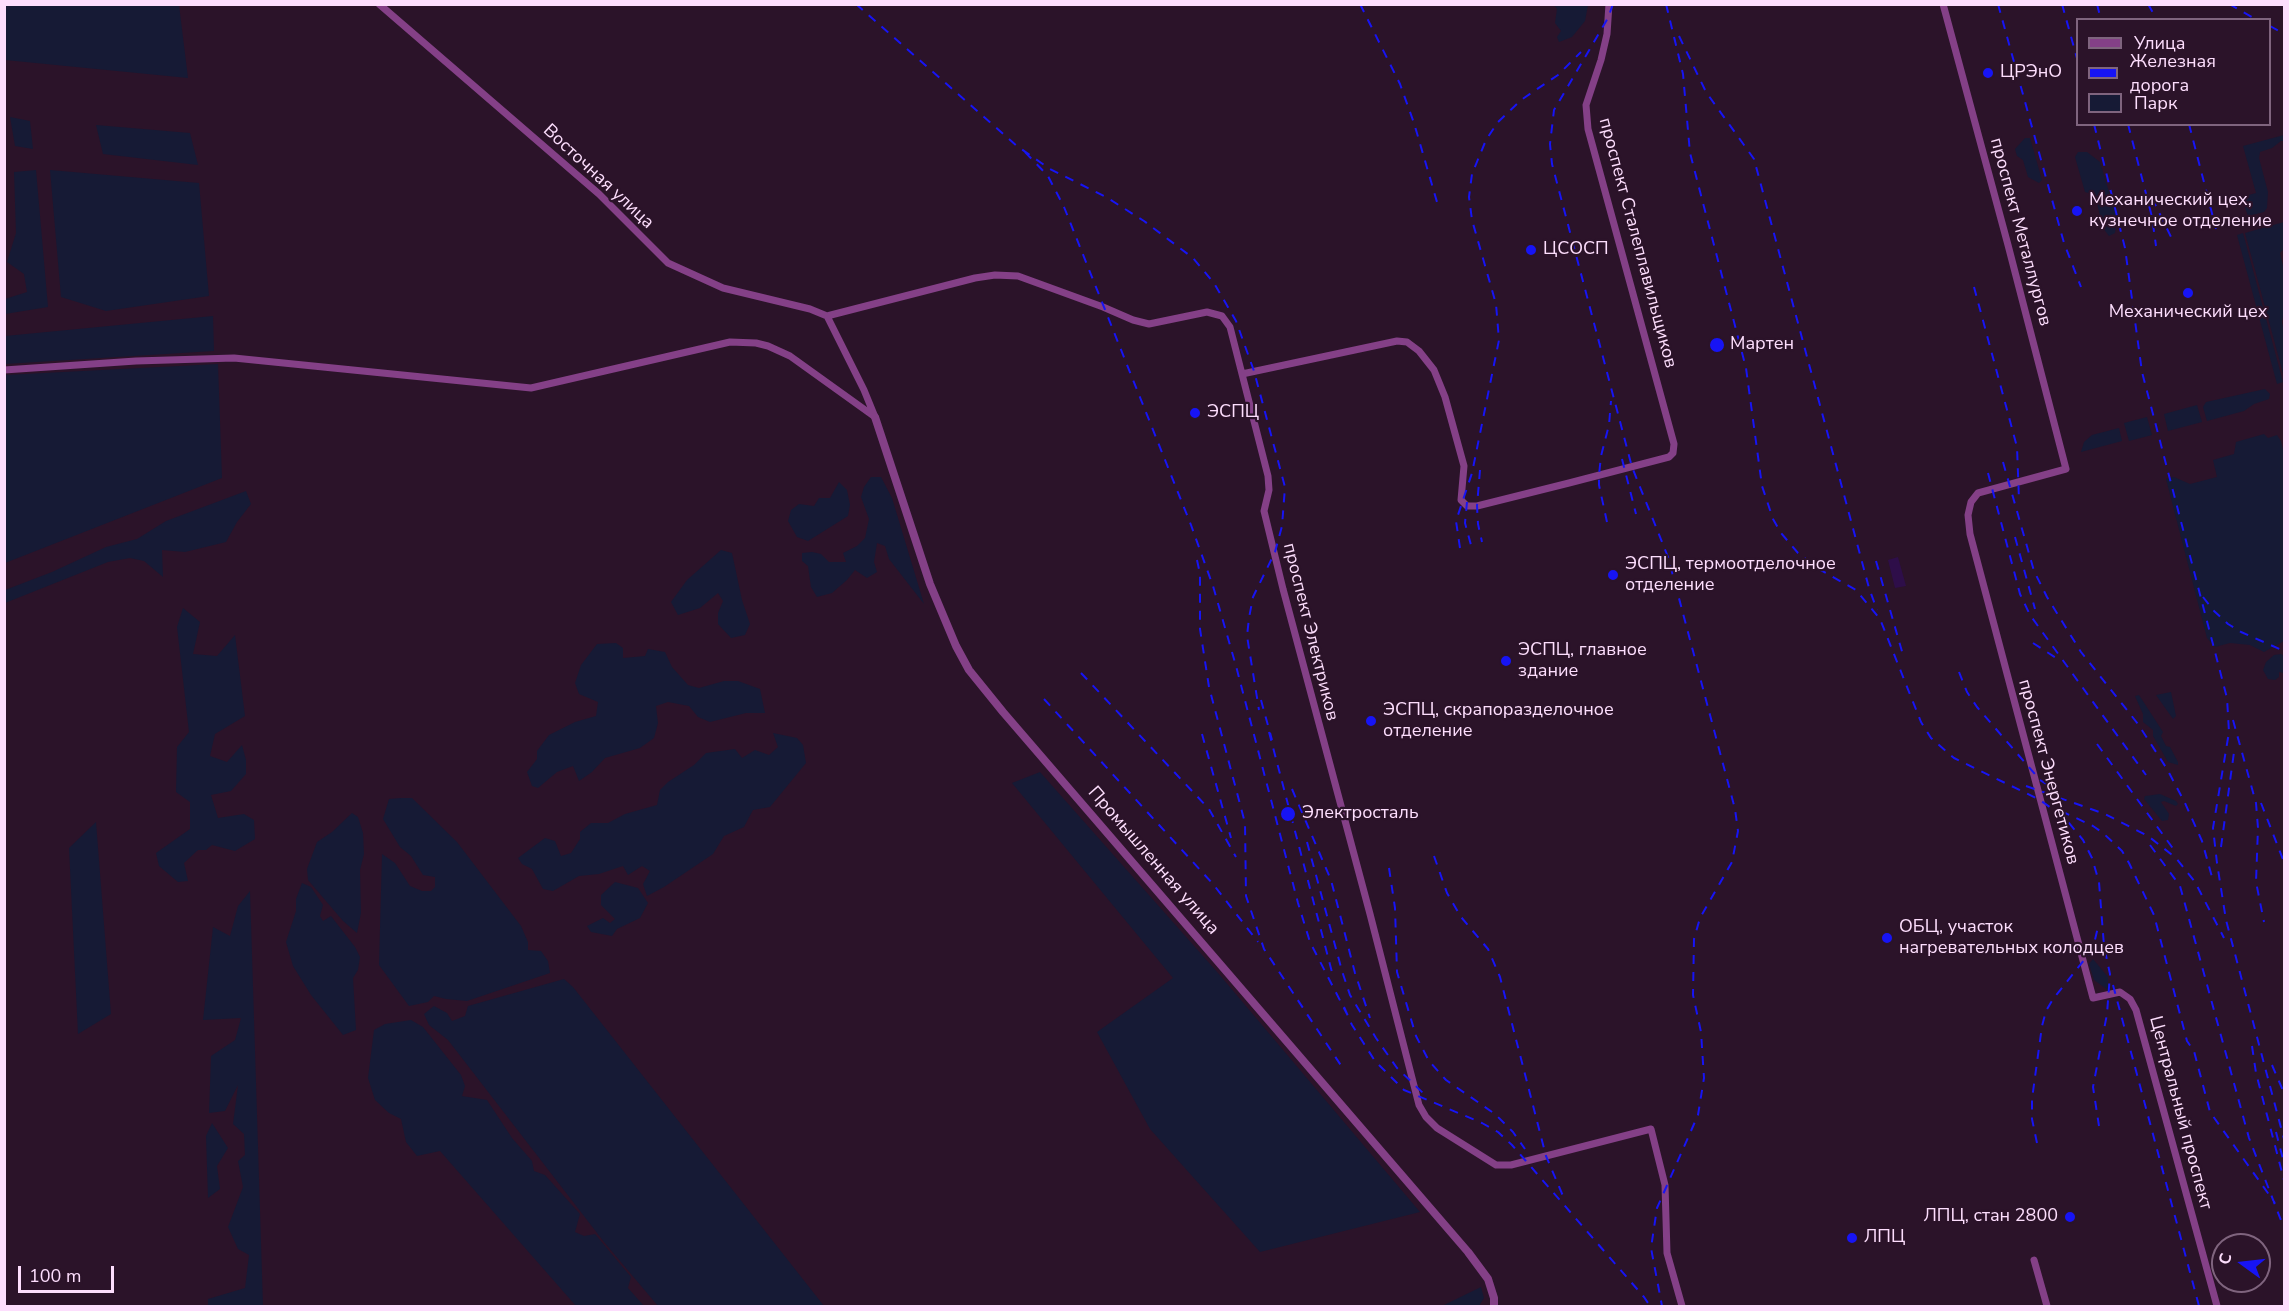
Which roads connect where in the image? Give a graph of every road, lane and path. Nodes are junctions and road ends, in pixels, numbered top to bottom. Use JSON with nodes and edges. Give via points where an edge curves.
{"nodes":[{"id":1,"x":379,"y":4,"type":"edge"},
{"id":2,"x":1609,"y":4,"type":"edge"},
{"id":3,"x":1943,"y":4,"type":"edge"},
{"id":4,"x":827,"y":316,"type":"junction"},
{"id":5,"x":4,"y":370,"type":"edge"},
{"id":6,"x":1242,"y":374,"type":"junction"},
{"id":7,"x":875,"y":417,"type":"junction"},
{"id":8,"x":1968,"y":515,"type":"joint"},
{"id":9,"x":2130,"y":999,"type":"joint"},
{"id":10,"x":2034,"y":1260,"type":"dead end"},
{"id":11,"x":1494,"y":1306,"type":"edge"},
{"id":12,"x":1682,"y":1306,"type":"edge"},
{"id":13,"x":2047,"y":1306,"type":"edge"},
{"id":14,"x":2217,"y":1306,"type":"edge"}],
"edges":[{"from":1,"to":4,"type":"street","name":"Восточная улица","via":[[599,194],[668,263],[723,288]]},
{"from":2,"to":6,"type":"street","name":"проспект Сталеплавильщиков","via":[[1601,60],[1586,105],[1588,129],[1674,453],[1569,483],[1467,506],[1461,500],[1464,466],[1445,397],[1434,370],[1407,342]]},
{"from":3,"to":8,"type":"street","name":"проспект Металлургов","via":[[2066,469],[1978,493]]},
{"from":4,"to":6,"type":"street","name":"проспект Электриков","via":[[975,278],[1018,276],[1149,324],[1207,312],[1222,316],[1230,327]]},
{"from":4,"to":7,"type":"street","name":"Промышленная улица"},
{"from":5,"to":7,"type":"street","via":[[234,358],[531,388],[730,342],[756,343],[790,356]]},
{"from":6,"to":12,"type":"street","name":"проспект Электриков","via":[[1268,476],[1264,511],[1277,566],[1419,1105],[1437,1128],[1496,1165],[1511,1165],[1651,1129],[1665,1185],[1667,1253]]},
{"from":7,"to":11,"type":"street","name":"Промышленная улица","via":[[930,584],[969,670],[1468,1252],[1488,1279]]},
{"from":8,"to":9,"type":"street","name":"проспект Энергетиков","via":[[2093,998],[2120,992]]},
{"from":9,"to":14,"type":"street","name":"Центральный проспект"},
{"from":10,"to":13,"type":"street"}]}
